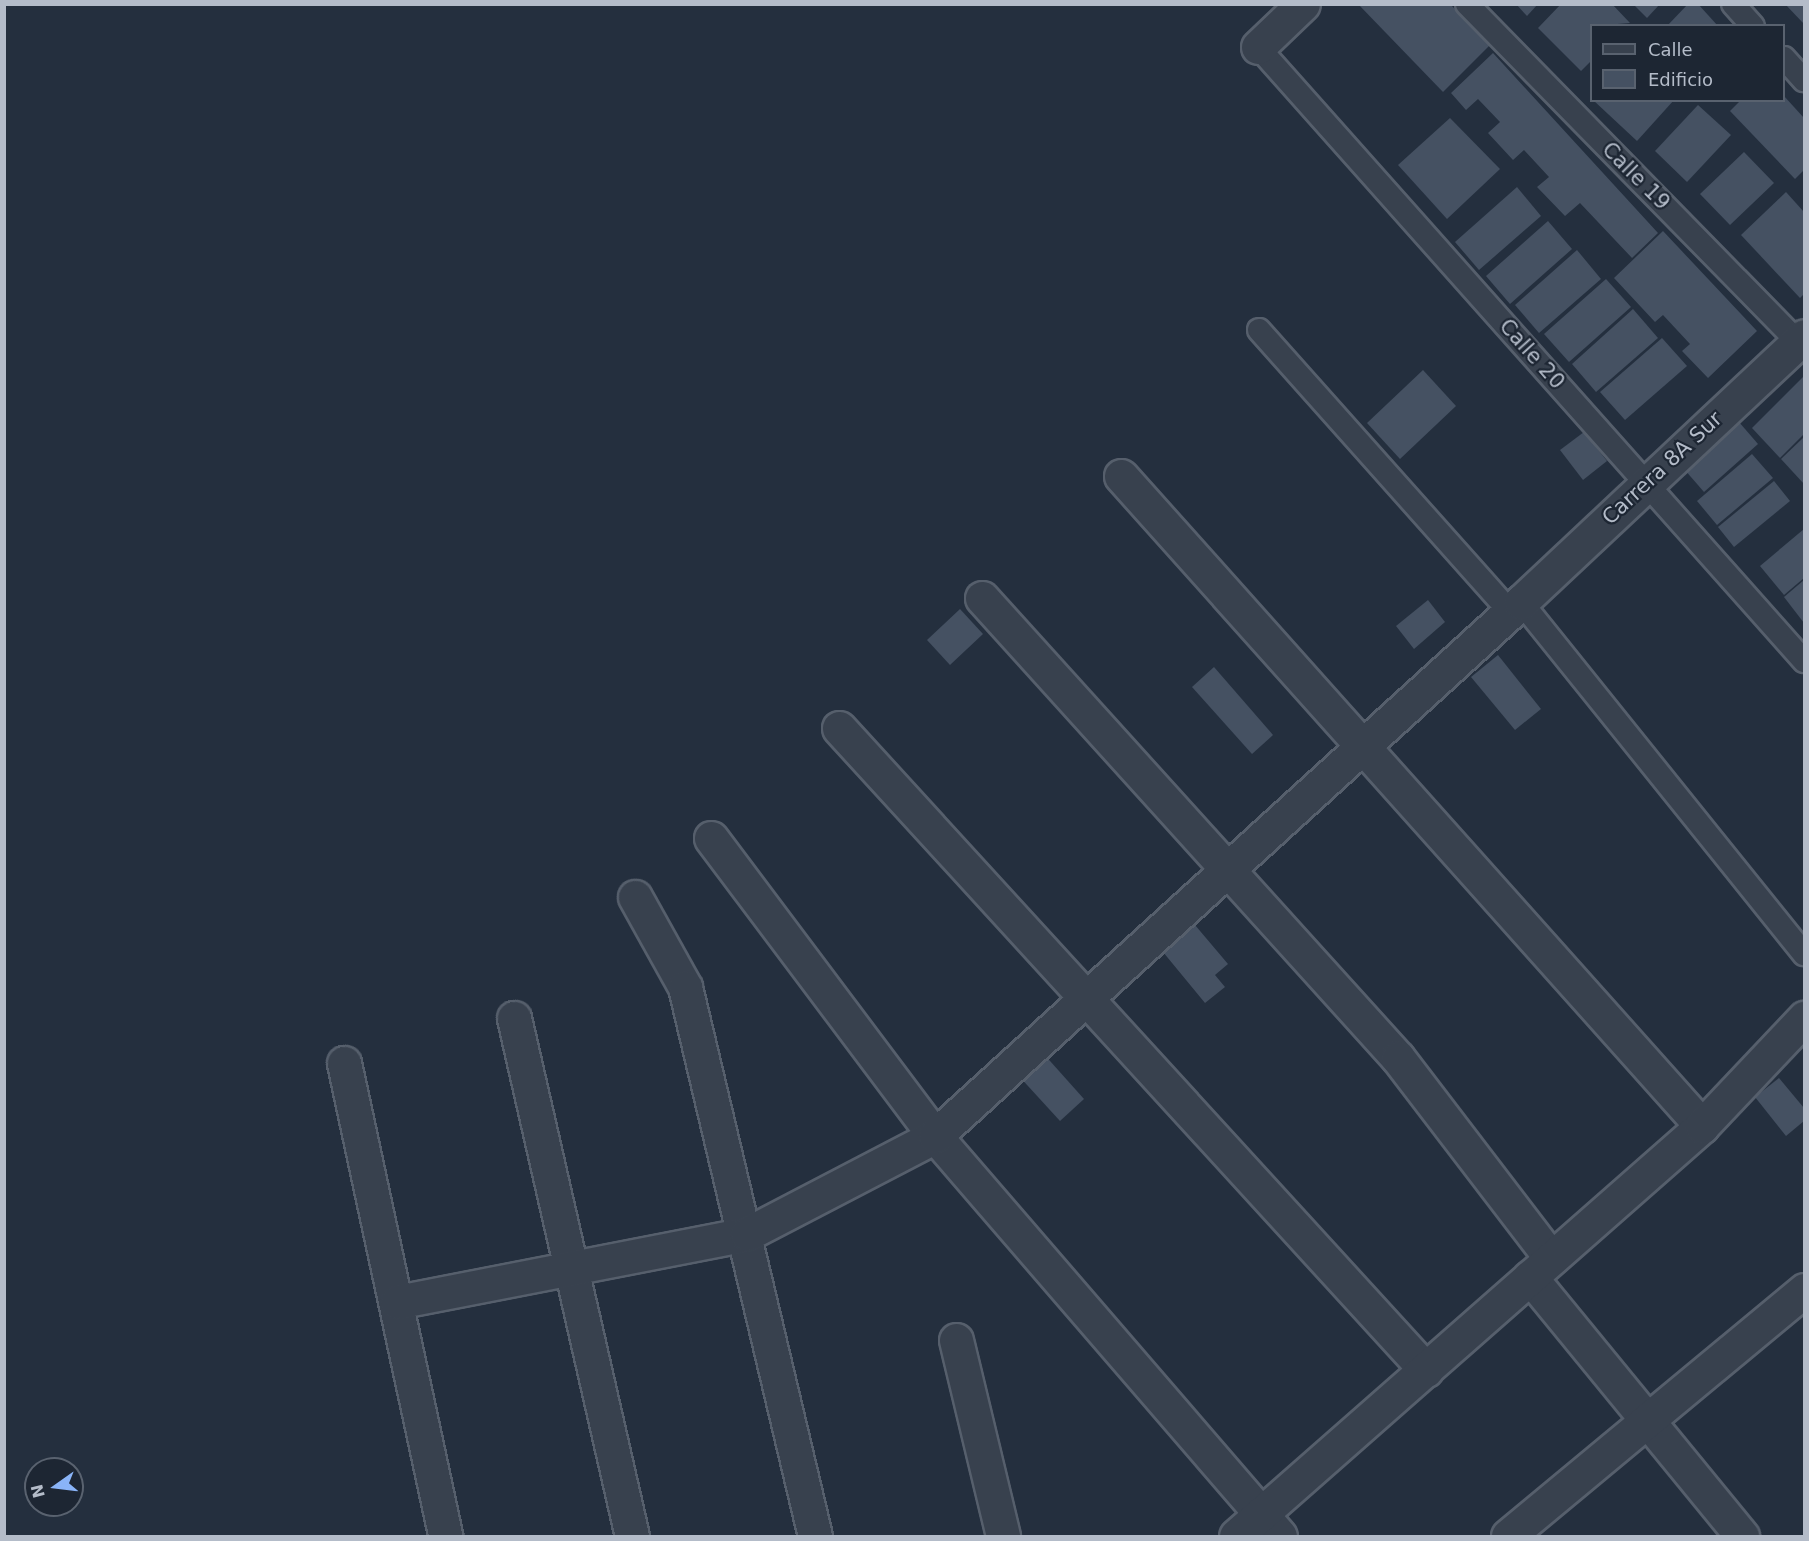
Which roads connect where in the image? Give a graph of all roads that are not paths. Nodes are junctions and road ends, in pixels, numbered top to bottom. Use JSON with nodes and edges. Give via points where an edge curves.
{"nodes":[{"id":1,"x":1303,"y":4,"type":"edge"},
{"id":2,"x":1467,"y":4,"type":"edge"},
{"id":3,"x":1733,"y":4,"type":"edge"},
{"id":4,"x":1751,"y":24,"type":"edge"},
{"id":5,"x":1258,"y":47,"type":"joint"},
{"id":6,"x":1785,"y":59,"type":"edge"},
{"id":7,"x":1804,"y":80,"type":"edge"},
{"id":8,"x":1258,"y":330,"type":"dead end"},
{"id":9,"x":1802,"y":342,"type":"edge"},
{"id":10,"x":1121,"y":476,"type":"dead end"},
{"id":11,"x":1646,"y":482,"type":"junction"},
{"id":12,"x":982,"y":598,"type":"dead end"},
{"id":13,"x":1516,"y":607,"type":"junction"},
{"id":14,"x":1804,"y":661,"type":"edge"},
{"id":15,"x":839,"y":728,"type":"dead end"},
{"id":16,"x":1362,"y":742,"type":"junction"},
{"id":17,"x":711,"y":838,"type":"dead end"},
{"id":18,"x":1227,"y":866,"type":"junction"},
{"id":19,"x":635,"y":897,"type":"dead end"},
{"id":20,"x":1804,"y":954,"type":"edge"},
{"id":21,"x":1085,"y":998,"type":"junction"},
{"id":22,"x":514,"y":1018,"type":"dead end"},
{"id":23,"x":1804,"y":1018,"type":"edge"},
{"id":24,"x":344,"y":1063,"type":"dead end"},
{"id":25,"x":1702,"y":1126,"type":"junction"},
{"id":26,"x":935,"y":1136,"type":"junction"},
{"id":27,"x":747,"y":1234,"type":"junction"},
{"id":28,"x":1540,"y":1268,"type":"junction"},
{"id":29,"x":572,"y":1272,"type":"junction"},
{"id":30,"x":1804,"y":1290,"type":"edge"},
{"id":31,"x":397,"y":1302,"type":"junction"},
{"id":32,"x":956,"y":1340,"type":"dead end"},
{"id":33,"x":1426,"y":1370,"type":"junction"},
{"id":34,"x":1646,"y":1422,"type":"junction"},
{"id":35,"x":1272,"y":1525,"type":"edge"},
{"id":36,"x":445,"y":1536,"type":"edge"},
{"id":37,"x":632,"y":1536,"type":"edge"},
{"id":38,"x":815,"y":1536,"type":"edge"},
{"id":39,"x":1003,"y":1536,"type":"edge"},
{"id":40,"x":1236,"y":1536,"type":"edge"},
{"id":41,"x":1508,"y":1536,"type":"edge"},
{"id":42,"x":1742,"y":1536,"type":"edge"}],
"edges":[{"from":1,"to":5,"type":"street"},
{"from":2,"to":9,"type":"lane","name":"Calle 19"},
{"from":3,"to":4,"type":"lane"},
{"from":5,"to":11,"type":"lane","name":"Calle 20"},
{"from":6,"to":7,"type":"lane"},
{"from":8,"to":13,"type":"lane"},
{"from":9,"to":11,"type":"street","name":"Carrera 8A Sur"},
{"from":10,"to":16,"type":"street"},
{"from":11,"to":13,"type":"street","name":"Carrera 8A Sur"},
{"from":11,"to":14,"type":"lane","name":"Calle 20"},
{"from":12,"to":18,"type":"street"},
{"from":13,"to":16,"type":"street","name":"Carrera 8A Sur"},
{"from":13,"to":20,"type":"lane"},
{"from":15,"to":21,"type":"street"},
{"from":16,"to":18,"type":"street","name":"Carrera 8A Sur"},
{"from":16,"to":25,"type":"street"},
{"from":17,"to":26,"type":"street"},
{"from":18,"to":21,"type":"street","name":"Carrera 8A Sur"},
{"from":18,"to":28,"type":"street","via":[[1398,1058]]},
{"from":19,"to":27,"type":"street","via":[[684,987]]},
{"from":21,"to":26,"type":"street","name":"Carrera 8A Sur"},
{"from":21,"to":33,"type":"street"},
{"from":22,"to":29,"type":"street"},
{"from":23,"to":25,"type":"street"},
{"from":24,"to":31,"type":"street"},
{"from":25,"to":28,"type":"street"},
{"from":26,"to":27,"type":"street","name":"Carrera 8A Sur"},
{"from":26,"to":35,"type":"street"},
{"from":27,"to":29,"type":"street","name":"Carrera 8A Sur"},
{"from":27,"to":38,"type":"street"},
{"from":28,"to":33,"type":"street"},
{"from":28,"to":34,"type":"street"},
{"from":29,"to":31,"type":"street","name":"Carrera 8A Sur"},
{"from":29,"to":37,"type":"street"},
{"from":30,"to":34,"type":"street"},
{"from":31,"to":36,"type":"street"},
{"from":32,"to":39,"type":"street"},
{"from":33,"to":35,"type":"street"},
{"from":34,"to":41,"type":"street"},
{"from":34,"to":42,"type":"street"},
{"from":35,"to":40,"type":"street"}]}
